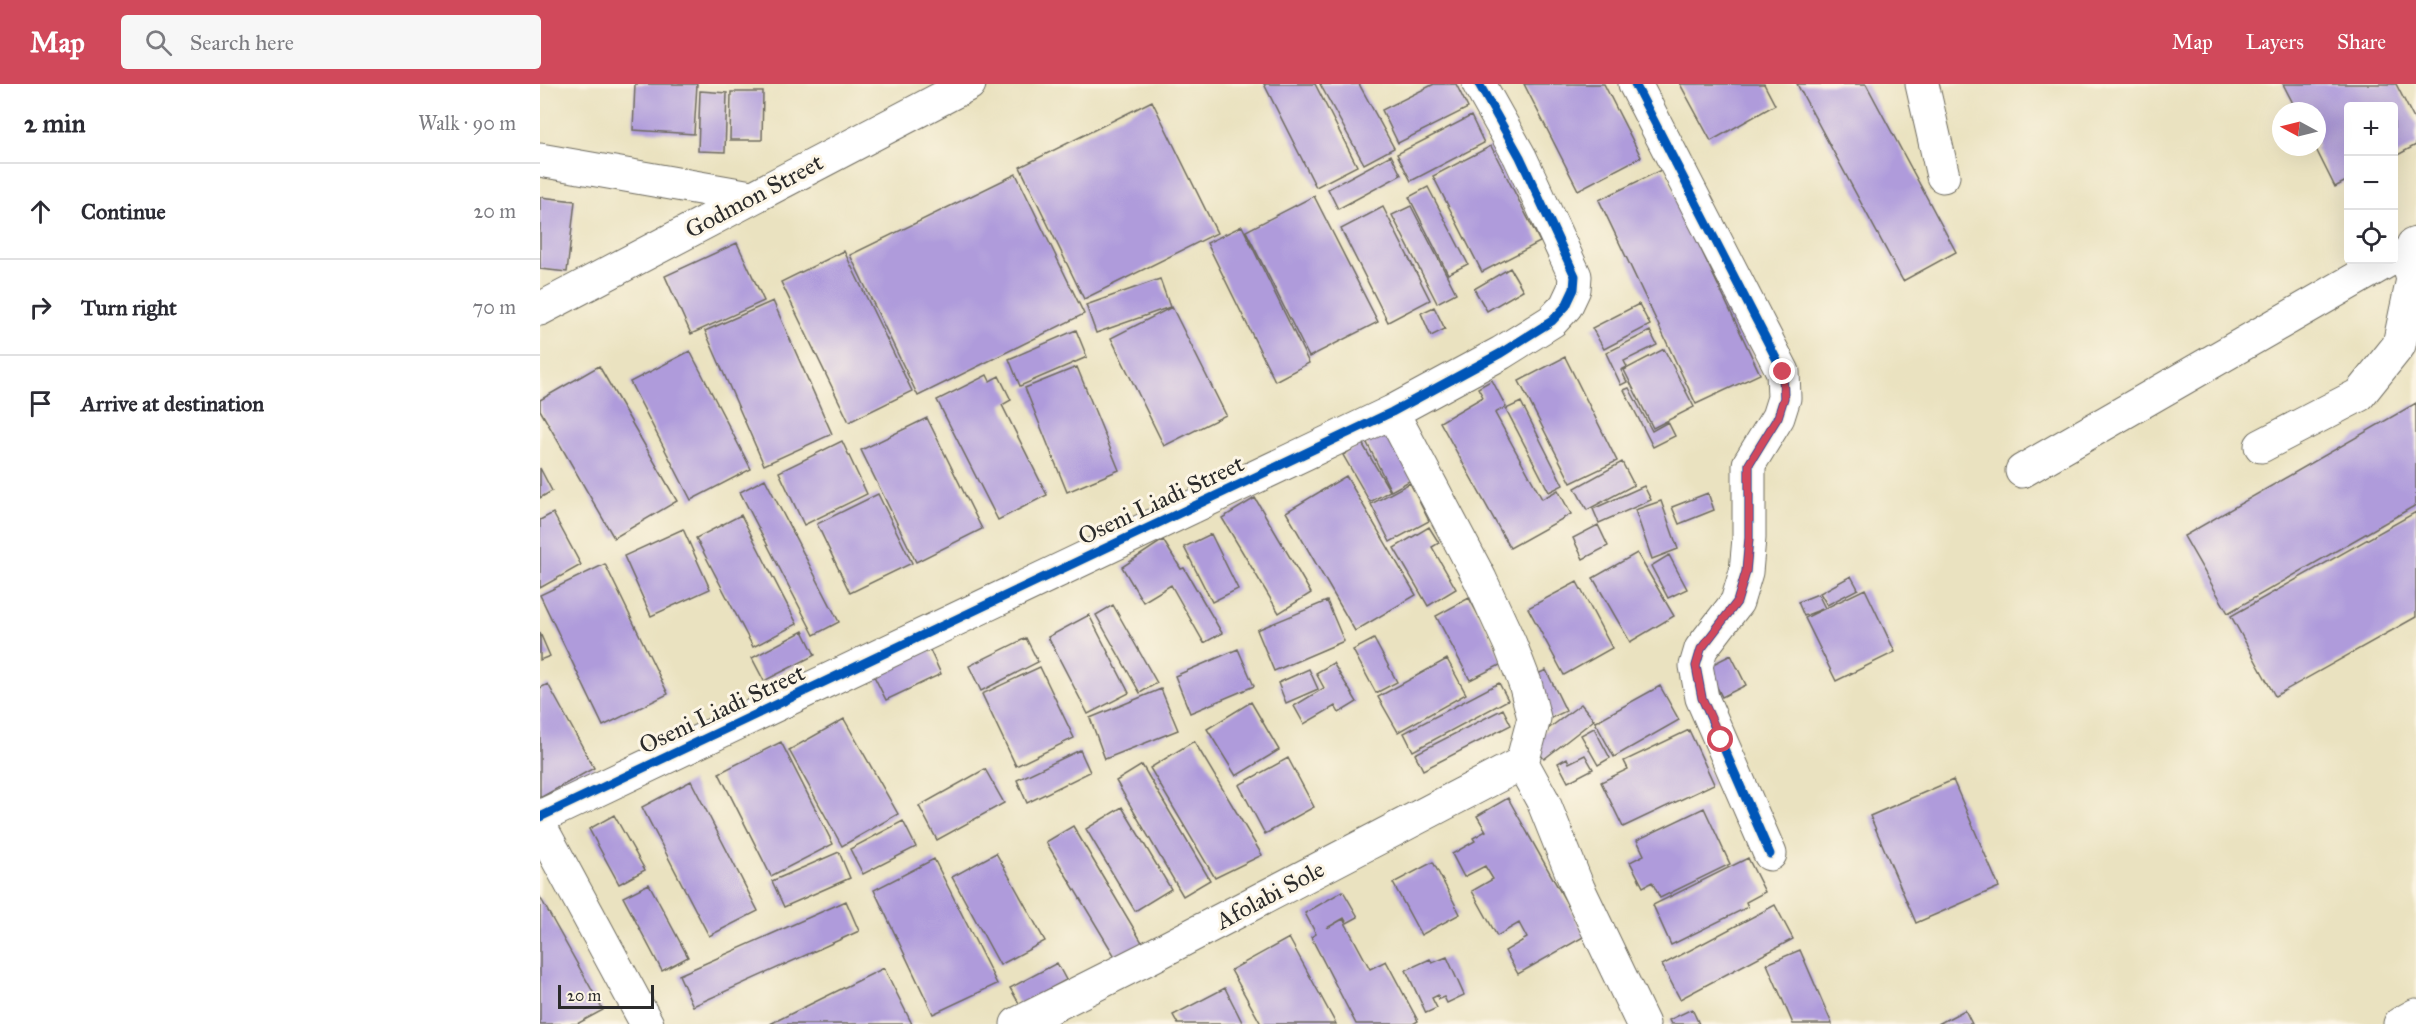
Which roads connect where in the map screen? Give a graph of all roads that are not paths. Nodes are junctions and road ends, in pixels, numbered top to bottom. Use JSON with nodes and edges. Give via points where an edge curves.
{"nodes":[{"id":1,"x":969,"y":84,"type":"edge"},
{"id":2,"x":1479,"y":84,"type":"edge"},
{"id":3,"x":1635,"y":84,"type":"edge"},
{"id":4,"x":1922,"y":84,"type":"edge"},
{"id":5,"x":540,"y":160,"type":"edge"},
{"id":6,"x":1943,"y":176,"type":"dead end"},
{"id":7,"x":751,"y":197,"type":"junction"},
{"id":8,"x":2403,"y":251,"type":"edge"},
{"id":9,"x":540,"y":309,"type":"edge"},
{"id":10,"x":1392,"y":412,"type":"junction"},
{"id":11,"x":2261,"y":447,"type":"dead end"},
{"id":12,"x":2022,"y":471,"type":"dead end"},
{"id":13,"x":1522,"y":763,"type":"junction"},
{"id":14,"x":540,"y":817,"type":"edge"},
{"id":15,"x":540,"y":826,"type":"edge"},
{"id":16,"x":1770,"y":854,"type":"dead end"},
{"id":17,"x":2416,"y":1015,"type":"edge"},
{"id":18,"x":647,"y":1024,"type":"edge"},
{"id":19,"x":1017,"y":1024,"type":"edge"},
{"id":20,"x":1643,"y":1024,"type":"edge"},
{"id":21,"x":2400,"y":1024,"type":"edge"}],
"edges":[{"from":1,"to":7,"type":"street","name":"Godmon Street"},
{"from":2,"to":10,"type":"street","name":"Oseni Liadi Street","via":[[1553,226],[1575,276],[1574,289],[1566,306],[1552,321],[1502,353]]},
{"from":3,"to":16,"type":"street","via":[[1783,372],[1784,398],[1778,417],[1749,464],[1746,572],[1737,602],[1701,649],[1696,666],[1702,698]]},
{"from":4,"to":6,"type":"street"},
{"from":5,"to":7,"type":"street"},
{"from":7,"to":9,"type":"street","name":"Godmon Street"},
{"from":8,"to":11,"type":"street","via":[[2413,279],[2399,345],[2359,395]]},
{"from":8,"to":12,"type":"street"},
{"from":10,"to":13,"type":"street","via":[[1479,579],[1525,683],[1534,718]]},
{"from":10,"to":14,"type":"street","name":"Oseni Liadi Street"},
{"from":13,"to":19,"type":"street","name":"Afolabi Sole"},
{"from":13,"to":20,"type":"street","via":[[1543,801],[1578,888]]},
{"from":15,"to":18,"type":"street"},
{"from":17,"to":21,"type":"street"}]}
